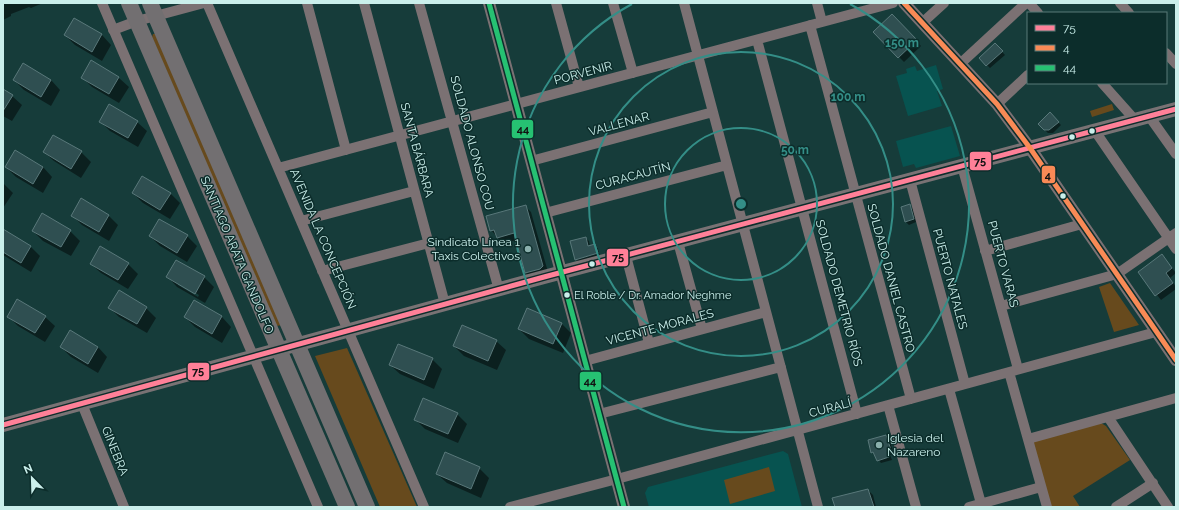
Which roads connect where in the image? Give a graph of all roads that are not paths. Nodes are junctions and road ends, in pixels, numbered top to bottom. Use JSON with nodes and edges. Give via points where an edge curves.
{"nodes":[{"id":1,"x":102,"y":3,"type":"edge"},
{"id":2,"x":129,"y":3,"type":"edge"},
{"id":3,"x":204,"y":3,"type":"edge"},
{"id":4,"x":208,"y":3,"type":"edge"},
{"id":5,"x":307,"y":3,"type":"edge"},
{"id":6,"x":364,"y":3,"type":"edge"},
{"id":7,"x":420,"y":3,"type":"edge"},
{"id":8,"x":489,"y":3,"type":"edge"},
{"id":9,"x":556,"y":3,"type":"edge"},
{"id":10,"x":613,"y":3,"type":"edge"},
{"id":11,"x":684,"y":3,"type":"edge"},
{"id":12,"x":817,"y":3,"type":"edge"},
{"id":13,"x":893,"y":3,"type":"edge"},
{"id":14,"x":904,"y":3,"type":"edge"},
{"id":15,"x":944,"y":3,"type":"edge"},
{"id":16,"x":1027,"y":3,"type":"edge"},
{"id":17,"x":1120,"y":3,"type":"edge"},
{"id":18,"x":153,"y":9,"type":"edge"},
{"id":19,"x":1037,"y":12,"type":"edge"},
{"id":20,"x":1128,"y":12,"type":"edge"},
{"id":21,"x":137,"y":21,"type":"junction"},
{"id":22,"x":822,"y":22,"type":"junction"},
{"id":23,"x":922,"y":23,"type":"junction"},
{"id":24,"x":810,"y":25,"type":"junction"},
{"id":25,"x":113,"y":30,"type":"junction"},
{"id":26,"x":757,"y":40,"type":"junction"},
{"id":27,"x":1167,"y":54,"type":"edge"},
{"id":28,"x":698,"y":56,"type":"junction"},
{"id":29,"x":960,"y":64,"type":"junction"},
{"id":30,"x":1176,"y":64,"type":"edge"},
{"id":31,"x":633,"y":73,"type":"junction"},
{"id":32,"x":1027,"y":76,"type":"edge"},
{"id":33,"x":1103,"y":84,"type":"edge"},
{"id":34,"x":579,"y":87,"type":"junction"},
{"id":35,"x":516,"y":104,"type":"junction"},
{"id":36,"x":997,"y":104,"type":"junction"},
{"id":37,"x":1176,"y":109,"type":"edge"},
{"id":38,"x":713,"y":112,"type":"junction"},
{"id":39,"x":1149,"y":116,"type":"junction"},
{"id":40,"x":1135,"y":120,"type":"junction"},
{"id":41,"x":453,"y":121,"type":"junction"},
{"id":42,"x":1095,"y":130,"type":"junction"},
{"id":43,"x":400,"y":136,"type":"junction"},
{"id":44,"x":1030,"y":148,"type":"junction"},
{"id":45,"x":346,"y":150,"type":"junction"},
{"id":46,"x":1176,"y":154,"type":"edge"},
{"id":47,"x":531,"y":161,"type":"junction"},
{"id":48,"x":727,"y":165,"type":"junction"},
{"id":49,"x":962,"y":166,"type":"junction"},
{"id":50,"x":278,"y":168,"type":"junction"},
{"id":51,"x":910,"y":180,"type":"junction"},
{"id":52,"x":414,"y":191,"type":"junction"},
{"id":53,"x":855,"y":194,"type":"junction"},
{"id":54,"x":802,"y":208,"type":"junction"},
{"id":55,"x":545,"y":213,"type":"junction"},
{"id":56,"x":301,"y":221,"type":"junction"},
{"id":57,"x":743,"y":224,"type":"junction"},
{"id":58,"x":1082,"y":224,"type":"junction"},
{"id":59,"x":1172,"y":235,"type":"edge"},
{"id":60,"x":678,"y":242,"type":"junction"},
{"id":61,"x":428,"y":244,"type":"junction"},
{"id":62,"x":1176,"y":249,"type":"edge"},
{"id":63,"x":985,"y":251,"type":"junction"},
{"id":64,"x":626,"y":256,"type":"junction"},
{"id":65,"x":322,"y":271,"type":"junction"},
{"id":66,"x":561,"y":273,"type":"junction"},
{"id":67,"x":1117,"y":274,"type":"junction"},
{"id":68,"x":499,"y":290,"type":"junction"},
{"id":69,"x":445,"y":304,"type":"junction"},
{"id":70,"x":1001,"y":306,"type":"junction"},
{"id":71,"x":766,"y":312,"type":"junction"},
{"id":72,"x":702,"y":329,"type":"junction"},
{"id":73,"x":348,"y":330,"type":"junction"},
{"id":74,"x":1156,"y":332,"type":"junction"},
{"id":75,"x":649,"y":343,"type":"junction"},
{"id":76,"x":298,"y":345,"type":"junction"},
{"id":77,"x":278,"y":350,"type":"junction"},
{"id":78,"x":254,"y":357,"type":"junction"},
{"id":79,"x":1176,"y":360,"type":"edge"},
{"id":80,"x":585,"y":361,"type":"junction"},
{"id":81,"x":781,"y":367,"type":"junction"},
{"id":82,"x":1014,"y":371,"type":"junction"},
{"id":83,"x":965,"y":384,"type":"junction"},
{"id":84,"x":949,"y":388,"type":"junction"},
{"id":85,"x":1176,"y":398,"type":"edge"},
{"id":86,"x":911,"y":399,"type":"junction"},
{"id":87,"x":82,"y":404,"type":"junction"},
{"id":88,"x":888,"y":405,"type":"junction"},
{"id":89,"x":599,"y":414,"type":"junction"},
{"id":90,"x":857,"y":414,"type":"junction"},
{"id":91,"x":1108,"y":417,"type":"junction"},
{"id":92,"x":3,"y":425,"type":"edge"},
{"id":93,"x":797,"y":430,"type":"junction"},
{"id":94,"x":1028,"y":439,"type":"junction"},
{"id":95,"x":616,"y":479,"type":"junction"},
{"id":96,"x":1153,"y":484,"type":"junction"},
{"id":97,"x":1041,"y":487,"type":"junction"},
{"id":98,"x":982,"y":505,"type":"edge"},
{"id":99,"x":124,"y":507,"type":"edge"},
{"id":100,"x":318,"y":507,"type":"edge"},
{"id":101,"x":347,"y":507,"type":"edge"},
{"id":102,"x":367,"y":507,"type":"edge"},
{"id":103,"x":424,"y":507,"type":"edge"},
{"id":104,"x":510,"y":507,"type":"edge"},
{"id":105,"x":624,"y":507,"type":"edge"},
{"id":106,"x":818,"y":507,"type":"edge"},
{"id":107,"x":916,"y":507,"type":"edge"},
{"id":108,"x":969,"y":507,"type":"edge"},
{"id":109,"x":1047,"y":507,"type":"edge"},
{"id":110,"x":1116,"y":507,"type":"edge"},
{"id":111,"x":1168,"y":507,"type":"edge"}],
"edges":[{"from":1,"to":25,"type":"street","name":"SANTIAGO ARATA GANDOLFO"},
{"from":2,"to":21,"type":"main road","name":"SANTIAGO ARATA GANDOLFO"},
{"from":3,"to":18,"type":"street"},
{"from":4,"to":50,"type":"street","name":"AVENIDA LA CONCEPCIÓN"},
{"from":5,"to":45,"type":"street"},
{"from":6,"to":43,"type":"street","name":"SANTA BÁRBARA"},
{"from":7,"to":41,"type":"street","name":"SOLDADO ALONSO COU"},
{"from":8,"to":35,"type":"street"},
{"from":9,"to":34,"type":"street"},
{"from":10,"to":31,"type":"street"},
{"from":11,"to":28,"type":"street"},
{"from":12,"to":22,"type":"street"},
{"from":13,"to":22,"type":"street","name":"PORVENIR"},
{"from":14,"to":23,"type":"street"},
{"from":15,"to":23,"type":"street"},
{"from":16,"to":19,"type":"street"},
{"from":16,"to":29,"type":"street"},
{"from":17,"to":20,"type":"street"},
{"from":18,"to":21,"type":"street"},
{"from":18,"to":76,"type":"main road","name":"SANTIAGO ARATA GANDOLFO"},
{"from":21,"to":25,"type":"street"},
{"from":21,"to":77,"type":"main road","name":"SANTIAGO ARATA GANDOLFO"},
{"from":22,"to":24,"type":"street","name":"PORVENIR"},
{"from":23,"to":29,"type":"street"},
{"from":24,"to":26,"type":"street","name":"PORVENIR"},
{"from":24,"to":53,"type":"street","name":"SOLDADO DANIEL CASTRO"},
{"from":25,"to":78,"type":"street","name":"SANTIAGO ARATA GANDOLFO"},
{"from":26,"to":28,"type":"street","name":"PORVENIR"},
{"from":26,"to":54,"type":"street","name":"SOLDADO DEMETRIO RÍOS"},
{"from":27,"to":30,"type":"street"},
{"from":28,"to":31,"type":"street","name":"PORVENIR"},
{"from":28,"to":38,"type":"street"},
{"from":29,"to":36,"type":"street"},
{"from":31,"to":34,"type":"street","name":"PORVENIR"},
{"from":32,"to":36,"type":"street"},
{"from":33,"to":40,"type":"street"},
{"from":34,"to":35,"type":"street","name":"PORVENIR"},
{"from":35,"to":41,"type":"street","name":"PORVENIR"},
{"from":35,"to":47,"type":"street"},
{"from":36,"to":44,"type":"street"},
{"from":37,"to":39,"type":"main road"},
{"from":38,"to":47,"type":"street","name":"VALLENAR"},
{"from":38,"to":48,"type":"street"},
{"from":39,"to":40,"type":"main road"},
{"from":39,"to":46,"type":"street"},
{"from":40,"to":42,"type":"main road"},
{"from":41,"to":43,"type":"street","name":"PORVENIR"},
{"from":41,"to":68,"type":"street","name":"SOLDADO ALONSO COU"},
{"from":42,"to":44,"type":"main road"},
{"from":42,"to":59,"type":"street"},
{"from":43,"to":45,"type":"street","name":"PORVENIR"},
{"from":43,"to":52,"type":"street","name":"SANTA BÁRBARA"},
{"from":44,"to":49,"type":"main road"},
{"from":44,"to":58,"type":"street"},
{"from":45,"to":50,"type":"street","name":"PORVENIR"},
{"from":47,"to":55,"type":"street"},
{"from":48,"to":55,"type":"street","name":"CURACAUTÍN"},
{"from":48,"to":57,"type":"street"},
{"from":49,"to":51,"type":"main road"},
{"from":49,"to":63,"type":"street","name":"PUERTO VARAS"},
{"from":50,"to":56,"type":"street","name":"AVENIDA LA CONCEPCIÓN"},
{"from":51,"to":53,"type":"main road"},
{"from":51,"to":83,"type":"street","name":"PUERTO NATALES"},
{"from":52,"to":56,"type":"street"},
{"from":52,"to":61,"type":"street","name":"SANTA BÁRBARA"},
{"from":53,"to":54,"type":"main road"},
{"from":53,"to":86,"type":"street","name":"SOLDADO DANIEL CASTRO"},
{"from":54,"to":57,"type":"main road"},
{"from":54,"to":90,"type":"street","name":"SOLDADO DEMETRIO RÍOS"},
{"from":55,"to":66,"type":"street"},
{"from":56,"to":65,"type":"street","name":"AVENIDA LA CONCEPCIÓN"},
{"from":57,"to":60,"type":"main road"},
{"from":57,"to":71,"type":"street"},
{"from":58,"to":63,"type":"street"},
{"from":58,"to":67,"type":"street"},
{"from":59,"to":62,"type":"street"},
{"from":59,"to":67,"type":"street"},
{"from":60,"to":64,"type":"main road"},
{"from":60,"to":72,"type":"street"},
{"from":61,"to":65,"type":"street"},
{"from":61,"to":69,"type":"street","name":"SANTA BÁRBARA"},
{"from":63,"to":70,"type":"street","name":"PUERTO VARAS"},
{"from":64,"to":66,"type":"main road"},
{"from":64,"to":75,"type":"street"},
{"from":65,"to":73,"type":"street","name":"AVENIDA LA CONCEPCIÓN"},
{"from":66,"to":68,"type":"main road"},
{"from":66,"to":80,"type":"street"},
{"from":67,"to":70,"type":"street"},
{"from":67,"to":74,"type":"street"},
{"from":68,"to":69,"type":"main road"},
{"from":69,"to":73,"type":"main road"},
{"from":70,"to":82,"type":"street","name":"PUERTO VARAS"},
{"from":71,"to":72,"type":"street","name":"VICENTE MORALES"},
{"from":71,"to":81,"type":"street"},
{"from":72,"to":75,"type":"street","name":"VICENTE MORALES"},
{"from":73,"to":76,"type":"main road"},
{"from":73,"to":103,"type":"street","name":"AVENIDA LA CONCEPCIÓN"},
{"from":74,"to":79,"type":"street"},
{"from":74,"to":82,"type":"street","name":"CURALÍ"},
{"from":75,"to":80,"type":"street","name":"VICENTE MORALES"},
{"from":76,"to":77,"type":"main road"},
{"from":76,"to":102,"type":"main road","name":"SANTIAGO ARATA GANDOLFO"},
{"from":77,"to":78,"type":"main road"},
{"from":77,"to":101,"type":"main road","name":"SANTIAGO ARATA GANDOLFO"},
{"from":78,"to":87,"type":"main road"},
{"from":78,"to":100,"type":"street","name":"SANTIAGO ARATA GANDOLFO"},
{"from":80,"to":89,"type":"street"},
{"from":81,"to":89,"type":"street"},
{"from":81,"to":93,"type":"street"},
{"from":82,"to":83,"type":"street","name":"CURALÍ"},
{"from":82,"to":94,"type":"street","name":"PUERTO VARAS"},
{"from":83,"to":84,"type":"street","name":"CURALÍ"},
{"from":84,"to":86,"type":"street","name":"CURALÍ"},
{"from":84,"to":98,"type":"street"},
{"from":85,"to":91,"type":"street"},
{"from":86,"to":88,"type":"street","name":"CURALÍ"},
{"from":87,"to":92,"type":"main road"},
{"from":87,"to":99,"type":"street","name":"GINEBRA"},
{"from":88,"to":90,"type":"street","name":"CURALÍ"},
{"from":88,"to":107,"type":"street"},
{"from":89,"to":95,"type":"street"},
{"from":90,"to":93,"type":"street","name":"CURALÍ"},
{"from":91,"to":94,"type":"street"},
{"from":91,"to":96,"type":"street"},
{"from":93,"to":95,"type":"street","name":"CURALÍ"},
{"from":93,"to":106,"type":"street"},
{"from":94,"to":97,"type":"street","name":"PUERTO VARAS"},
{"from":95,"to":104,"type":"street","name":"CURALÍ"},
{"from":95,"to":105,"type":"street"},
{"from":96,"to":110,"type":"street"},
{"from":96,"to":111,"type":"street"},
{"from":97,"to":98,"type":"street"},
{"from":97,"to":109,"type":"street","name":"PUERTO VARAS"},
{"from":98,"to":108,"type":"street"}]}
